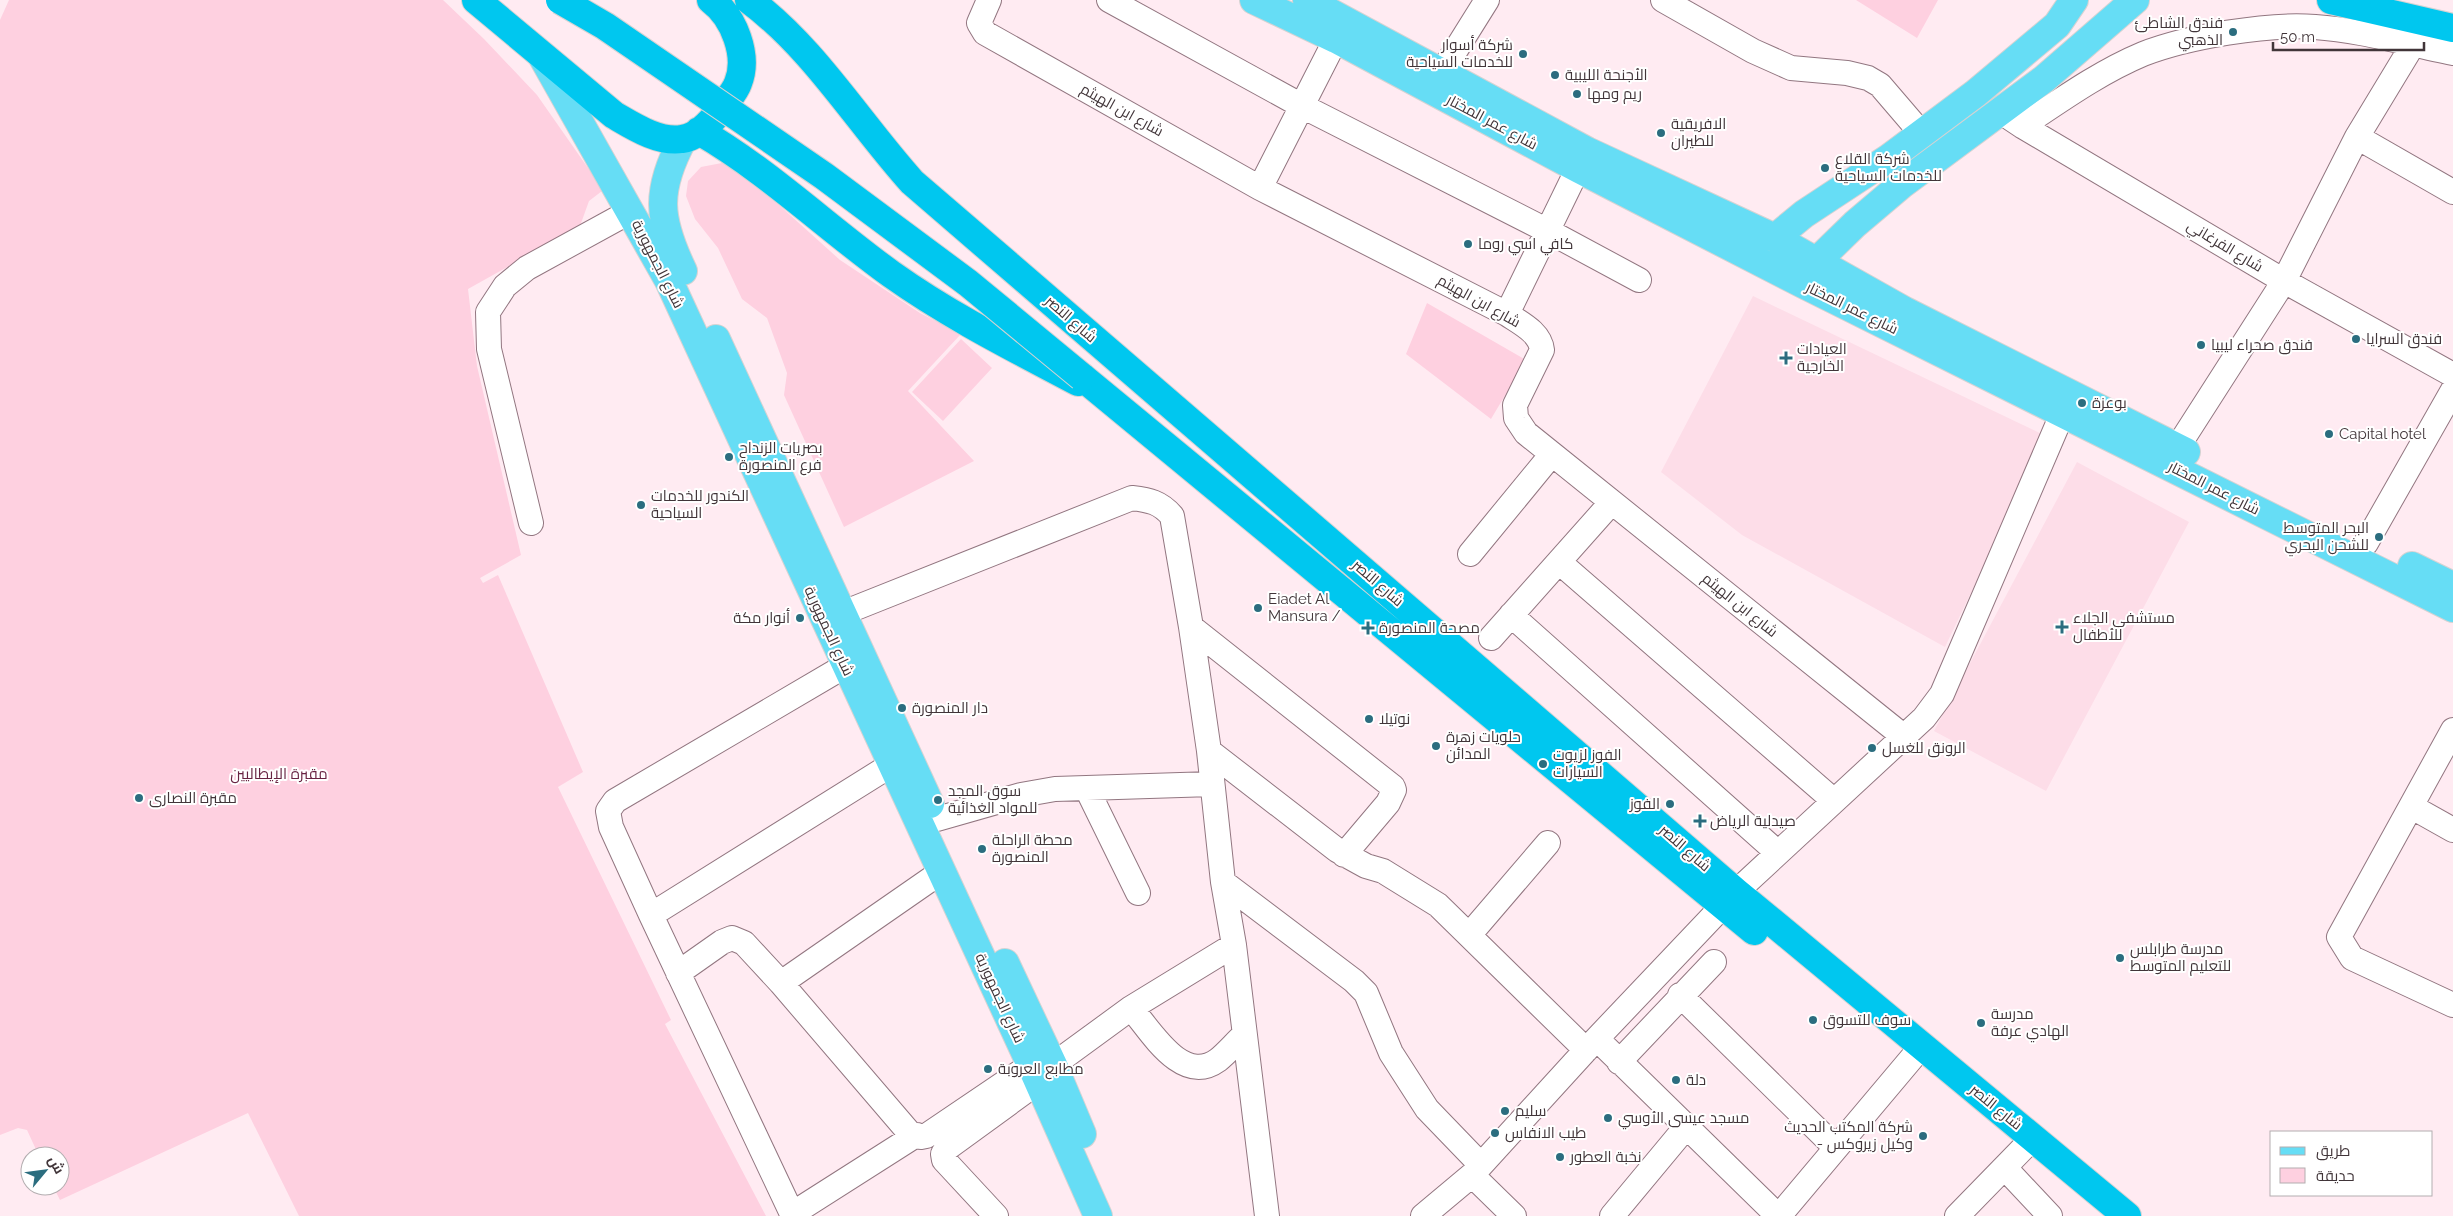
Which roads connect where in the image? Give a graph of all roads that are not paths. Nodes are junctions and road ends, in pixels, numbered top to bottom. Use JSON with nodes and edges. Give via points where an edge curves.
{"nodes":[{"id":1,"x":476,"y":0,"type":"edge"},
{"id":2,"x":560,"y":0,"type":"edge"},
{"id":3,"x":711,"y":0,"type":"edge"},
{"id":4,"x":749,"y":0,"type":"edge"},
{"id":5,"x":989,"y":0,"type":"edge"},
{"id":6,"x":1109,"y":0,"type":"edge"},
{"id":7,"x":1254,"y":0,"type":"edge"},
{"id":8,"x":1307,"y":0,"type":"edge"},
{"id":9,"x":1487,"y":0,"type":"edge"},
{"id":10,"x":1663,"y":0,"type":"edge"},
{"id":11,"x":2074,"y":0,"type":"edge"},
{"id":12,"x":2135,"y":0,"type":"edge"},
{"id":13,"x":2332,"y":0,"type":"edge"},
{"id":14,"x":2453,"y":28,"type":"edge"},
{"id":15,"x":2419,"y":34,"type":"junction"},
{"id":16,"x":1336,"y":38,"type":"junction"},
{"id":17,"x":2453,"y":53,"type":"edge"},
{"id":18,"x":542,"y":56,"type":"junction"},
{"id":19,"x":1442,"y":72,"type":"junction"},
{"id":20,"x":1302,"y":106,"type":"junction"},
{"id":21,"x":2012,"y":119,"type":"junction"},
{"id":22,"x":1922,"y":134,"type":"junction"},
{"id":23,"x":691,"y":135,"type":"junction"},
{"id":24,"x":2357,"y":137,"type":"junction"},
{"id":25,"x":1583,"y":160,"type":"junction"},
{"id":26,"x":1260,"y":188,"type":"junction"},
{"id":27,"x":2453,"y":192,"type":"edge"},
{"id":28,"x":631,"y":212,"type":"junction"},
{"id":29,"x":1548,"y":231,"type":"junction"},
{"id":30,"x":1775,"y":238,"type":"junction"},
{"id":31,"x":1817,"y":261,"type":"junction"},
{"id":32,"x":1638,"y":280,"type":"dead end"},
{"id":33,"x":2284,"y":281,"type":"junction"},
{"id":34,"x":1803,"y":284,"type":"junction"},
{"id":35,"x":1507,"y":314,"type":"junction"},
{"id":36,"x":1959,"y":349,"type":"junction"},
{"id":37,"x":2453,"y":375,"type":"edge"},
{"id":38,"x":2453,"y":390,"type":"edge"},
{"id":39,"x":1105,"y":396,"type":"junction"},
{"id":40,"x":2063,"y":412,"type":"junction"},
{"id":41,"x":2177,"y":448,"type":"junction"},
{"id":42,"x":1552,"y":454,"type":"junction"},
{"id":43,"x":1611,"y":503,"type":"junction"},
{"id":44,"x":532,"y":523,"type":"dead end"},
{"id":45,"x":2366,"y":543,"type":"junction"},
{"id":46,"x":1470,"y":554,"type":"dead end"},
{"id":47,"x":1559,"y":562,"type":"junction"},
{"id":48,"x":2453,"y":586,"type":"edge"},
{"id":49,"x":2453,"y":608,"type":"edge"},
{"id":50,"x":843,"y":613,"type":"junction"},
{"id":51,"x":1511,"y":615,"type":"junction"},
{"id":52,"x":1191,"y":627,"type":"junction"},
{"id":53,"x":1490,"y":638,"type":"dead end"},
{"id":54,"x":845,"y":666,"type":"junction"},
{"id":55,"x":2453,"y":730,"type":"edge"},
{"id":56,"x":1903,"y":736,"type":"junction"},
{"id":57,"x":1209,"y":751,"type":"junction"},
{"id":58,"x":891,"y":766,"type":"junction"},
{"id":59,"x":1212,"y":784,"type":"junction"},
{"id":60,"x":1087,"y":789,"type":"junction"},
{"id":61,"x":1833,"y":800,"type":"junction"},
{"id":62,"x":2412,"y":807,"type":"junction"},
{"id":63,"x":937,"y":819,"type":"junction"},
{"id":64,"x":2453,"y":830,"type":"edge"},
{"id":65,"x":1548,"y":843,"type":"dead end"},
{"id":66,"x":1778,"y":853,"type":"junction"},
{"id":67,"x":1344,"y":855,"type":"junction"},
{"id":68,"x":941,"y":872,"type":"junction"},
{"id":69,"x":1223,"y":882,"type":"junction"},
{"id":70,"x":1138,"y":893,"type":"dead end"},
{"id":71,"x":1730,"y":899,"type":"junction"},
{"id":72,"x":651,"y":915,"type":"junction"},
{"id":73,"x":1470,"y":934,"type":"junction"},
{"id":74,"x":1234,"y":945,"type":"junction"},
{"id":75,"x":1714,"y":962,"type":"dead end"},
{"id":76,"x":678,"y":973,"type":"junction"},
{"id":77,"x":781,"y":983,"type":"junction"},
{"id":78,"x":1680,"y":995,"type":"junction"},
{"id":79,"x":2453,"y":1005,"type":"edge"},
{"id":80,"x":1131,"y":1008,"type":"junction"},
{"id":81,"x":1244,"y":1035,"type":"junction"},
{"id":82,"x":1591,"y":1045,"type":"junction"},
{"id":83,"x":1917,"y":1052,"type":"junction"},
{"id":84,"x":1619,"y":1062,"type":"junction"},
{"id":85,"x":1041,"y":1071,"type":"junction"},
{"id":86,"x":1686,"y":1127,"type":"junction"},
{"id":87,"x":913,"y":1138,"type":"junction"},
{"id":88,"x":1836,"y":1148,"type":"junction"},
{"id":89,"x":2020,"y":1152,"type":"junction"},
{"id":90,"x":1476,"y":1170,"type":"junction"},
{"id":91,"x":793,"y":1215,"type":"edge"},
{"id":92,"x":996,"y":1216,"type":"edge"},
{"id":93,"x":1098,"y":1216,"type":"edge"},
{"id":94,"x":1115,"y":1216,"type":"edge"},
{"id":95,"x":1267,"y":1216,"type":"edge"},
{"id":96,"x":1423,"y":1216,"type":"edge"},
{"id":97,"x":1514,"y":1216,"type":"edge"},
{"id":98,"x":1612,"y":1216,"type":"edge"},
{"id":99,"x":1778,"y":1216,"type":"edge"},
{"id":100,"x":1957,"y":1216,"type":"edge"},
{"id":101,"x":2050,"y":1216,"type":"edge"},
{"id":102,"x":2097,"y":1216,"type":"edge"},
{"id":103,"x":2127,"y":1216,"type":"edge"}],
"edges":[{"from":1,"to":18,"type":"highway"},
{"from":2,"to":39,"type":"highway","name":"شارع النصر","bridge":true,"via":[[605,26],[824,176],[968,283]]},
{"from":3,"to":23,"type":"highway","via":[[736,32],[743,61],[738,84],[712,120]]},
{"from":4,"to":71,"type":"highway","name":"شارع النصر","via":[[788,35],[912,182]]},
{"from":5,"to":26,"type":"street","name":"شارع ابن الهيثم","via":[[979,23],[985,33]]},
{"from":6,"to":20,"type":"street"},
{"from":7,"to":16,"type":"main road","name":"شارع عمر المختار"},
{"from":8,"to":19,"type":"main road","name":"شارع عمر المختار"},
{"from":9,"to":19,"type":"street"},
{"from":10,"to":22,"type":"street","via":[[1753,51],[1791,68],[1847,72],[1868,78],[1880,85]]},
{"from":11,"to":22,"type":"main road","via":[[2057,25]]},
{"from":12,"to":21,"type":"main road","via":[[2044,79]]},
{"from":13,"to":15,"type":"highway"},
{"from":14,"to":15,"type":"highway"},
{"from":15,"to":17,"type":"street"},
{"from":15,"to":21,"type":"street","via":[[2363,34],[2281,26],[2189,41],[2135,58]]},
{"from":15,"to":24,"type":"street"},
{"from":16,"to":20,"type":"street"},
{"from":16,"to":25,"type":"main road","name":"شارع عمر المختار"},
{"from":18,"to":23,"type":"highway","via":[[614,115],[639,129],[663,138]]},
{"from":18,"to":28,"type":"main road","name":"شارع الجمهورية"},
{"from":19,"to":25,"type":"main road","name":"شارع عمر المختار"},
{"from":20,"to":26,"type":"street"},
{"from":20,"to":29,"type":"street"},
{"from":21,"to":31,"type":"main road","via":[[1901,186]]},
{"from":21,"to":33,"type":"street","name":"شارع الفرغاني"},
{"from":22,"to":30,"type":"main road","via":[[1804,214]]},
{"from":23,"to":39,"type":"highway","via":[[758,168],[891,274],[964,322]]},
{"from":23,"to":50,"type":"main road","name":"شارع الجمهورية","via":[[668,166],[663,194],[663,224]]},
{"from":24,"to":27,"type":"street"},
{"from":24,"to":33,"type":"street"},
{"from":25,"to":29,"type":"street"},
{"from":25,"to":30,"type":"main road","name":"شارع عمر المختار"},
{"from":25,"to":34,"type":"main road","name":"شارع عمر المختار"},
{"from":26,"to":35,"type":"street","name":"شارع ابن الهيثم"},
{"from":28,"to":44,"type":"street","via":[[527,268],[505,286],[488,312],[489,349]]},
{"from":28,"to":54,"type":"main road","name":"شارع الجمهورية","via":[[669,281]]},
{"from":29,"to":32,"type":"street"},
{"from":29,"to":35,"type":"street"},
{"from":30,"to":31,"type":"main road","name":"شارع عمر المختار"},
{"from":31,"to":34,"type":"main road"},
{"from":31,"to":36,"type":"main road","name":"شارع عمر المختار","via":[[1905,311]]},
{"from":33,"to":37,"type":"street","name":"شارع الفرغاني"},
{"from":33,"to":41,"type":"street"},
{"from":34,"to":36,"type":"main road","name":"شارع عمر المختار"},
{"from":35,"to":42,"type":"street","name":"شارع ابن الهيثم","via":[[1541,342],[1540,357],[1515,404],[1516,418],[1526,433]]},
{"from":36,"to":40,"type":"main road","name":"شارع عمر المختار"},
{"from":36,"to":41,"type":"main road","name":"شارع عمر المختار"},
{"from":38,"to":45,"type":"street"},
{"from":39,"to":71,"type":"highway","name":"شارع النصر"},
{"from":40,"to":49,"type":"main road","name":"شارع عمر المختار"},
{"from":40,"to":56,"type":"street","via":[[1942,694],[1924,718]]},
{"from":41,"to":45,"type":"main road","name":"شارع عمر المختار"},
{"from":42,"to":43,"type":"street","name":"شارع ابن الهيثم"},
{"from":42,"to":46,"type":"street"},
{"from":43,"to":47,"type":"street"},
{"from":43,"to":56,"type":"street","name":"شارع ابن الهيثم"},
{"from":45,"to":48,"type":"main road","name":"شارع عمر المختار"},
{"from":47,"to":51,"type":"street"},
{"from":47,"to":61,"type":"street"},
{"from":50,"to":52,"type":"street","via":[[1132,498],[1163,506],[1172,516]]},
{"from":50,"to":63,"type":"main road","name":"شارع الجمهورية"},
{"from":51,"to":53,"type":"street"},
{"from":51,"to":66,"type":"street"},
{"from":52,"to":57,"type":"street"},
{"from":52,"to":67,"type":"street","via":[[1393,787],[1388,803]]},
{"from":54,"to":58,"type":"main road","name":"شارع الجمهورية"},
{"from":54,"to":72,"type":"street","via":[[611,806],[608,811],[611,827]]},
{"from":55,"to":62,"type":"street"},
{"from":56,"to":61,"type":"street"},
{"from":57,"to":59,"type":"street"},
{"from":57,"to":67,"type":"street"},
{"from":58,"to":68,"type":"main road","name":"شارع الجمهورية"},
{"from":58,"to":72,"type":"street"},
{"from":59,"to":60,"type":"street"},
{"from":59,"to":69,"type":"street"},
{"from":60,"to":63,"type":"street","via":[[1055,789],[1029,794]]},
{"from":60,"to":70,"type":"street"},
{"from":61,"to":66,"type":"street"},
{"from":62,"to":64,"type":"street"},
{"from":62,"to":79,"type":"street","via":[[2339,936],[2352,958]]},
{"from":63,"to":85,"type":"main road","name":"شارع الجمهورية"},
{"from":65,"to":73,"type":"street"},
{"from":66,"to":71,"type":"street"},
{"from":67,"to":73,"type":"street","via":[[1410,887],[1445,910]]},
{"from":68,"to":77,"type":"street"},
{"from":68,"to":85,"type":"main road","name":"شارع الجمهورية"},
{"from":69,"to":74,"type":"street"},
{"from":69,"to":90,"type":"street","via":[[1366,993],[1391,1053]]},
{"from":71,"to":82,"type":"street"},
{"from":71,"to":83,"type":"highway","name":"شارع النصر"},
{"from":72,"to":76,"type":"street"},
{"from":73,"to":82,"type":"street"},
{"from":74,"to":80,"type":"street"},
{"from":74,"to":81,"type":"street"},
{"from":75,"to":78,"type":"street"},
{"from":76,"to":77,"type":"street","via":[[732,938],[744,942]]},
{"from":76,"to":91,"type":"street"},
{"from":77,"to":87,"type":"street"},
{"from":78,"to":84,"type":"street"},
{"from":78,"to":88,"type":"street"},
{"from":80,"to":81,"type":"street","via":[[1176,1060],[1190,1066],[1204,1066],[1218,1060]]},
{"from":80,"to":85,"type":"street"},
{"from":81,"to":95,"type":"street"},
{"from":82,"to":84,"type":"street"},
{"from":82,"to":90,"type":"street"},
{"from":83,"to":88,"type":"street"},
{"from":83,"to":89,"type":"highway","name":"شارع النصر"},
{"from":84,"to":86,"type":"street"},
{"from":85,"to":87,"type":"street","via":[[926,1136]]},
{"from":85,"to":92,"type":"street","via":[[943,1154],[944,1160]]},
{"from":85,"to":93,"type":"main road","name":"شارع الجمهورية"},
{"from":85,"to":94,"type":"main road","name":"شارع الجمهورية"},
{"from":86,"to":98,"type":"street"},
{"from":86,"to":99,"type":"street"},
{"from":87,"to":91,"type":"street"},
{"from":88,"to":99,"type":"street"},
{"from":89,"to":100,"type":"street"},
{"from":89,"to":101,"type":"street"},
{"from":89,"to":102,"type":"highway","name":"شارع النصر"},
{"from":89,"to":103,"type":"highway","name":"شارع النصر"},
{"from":90,"to":96,"type":"street"},
{"from":90,"to":97,"type":"street"}]}
